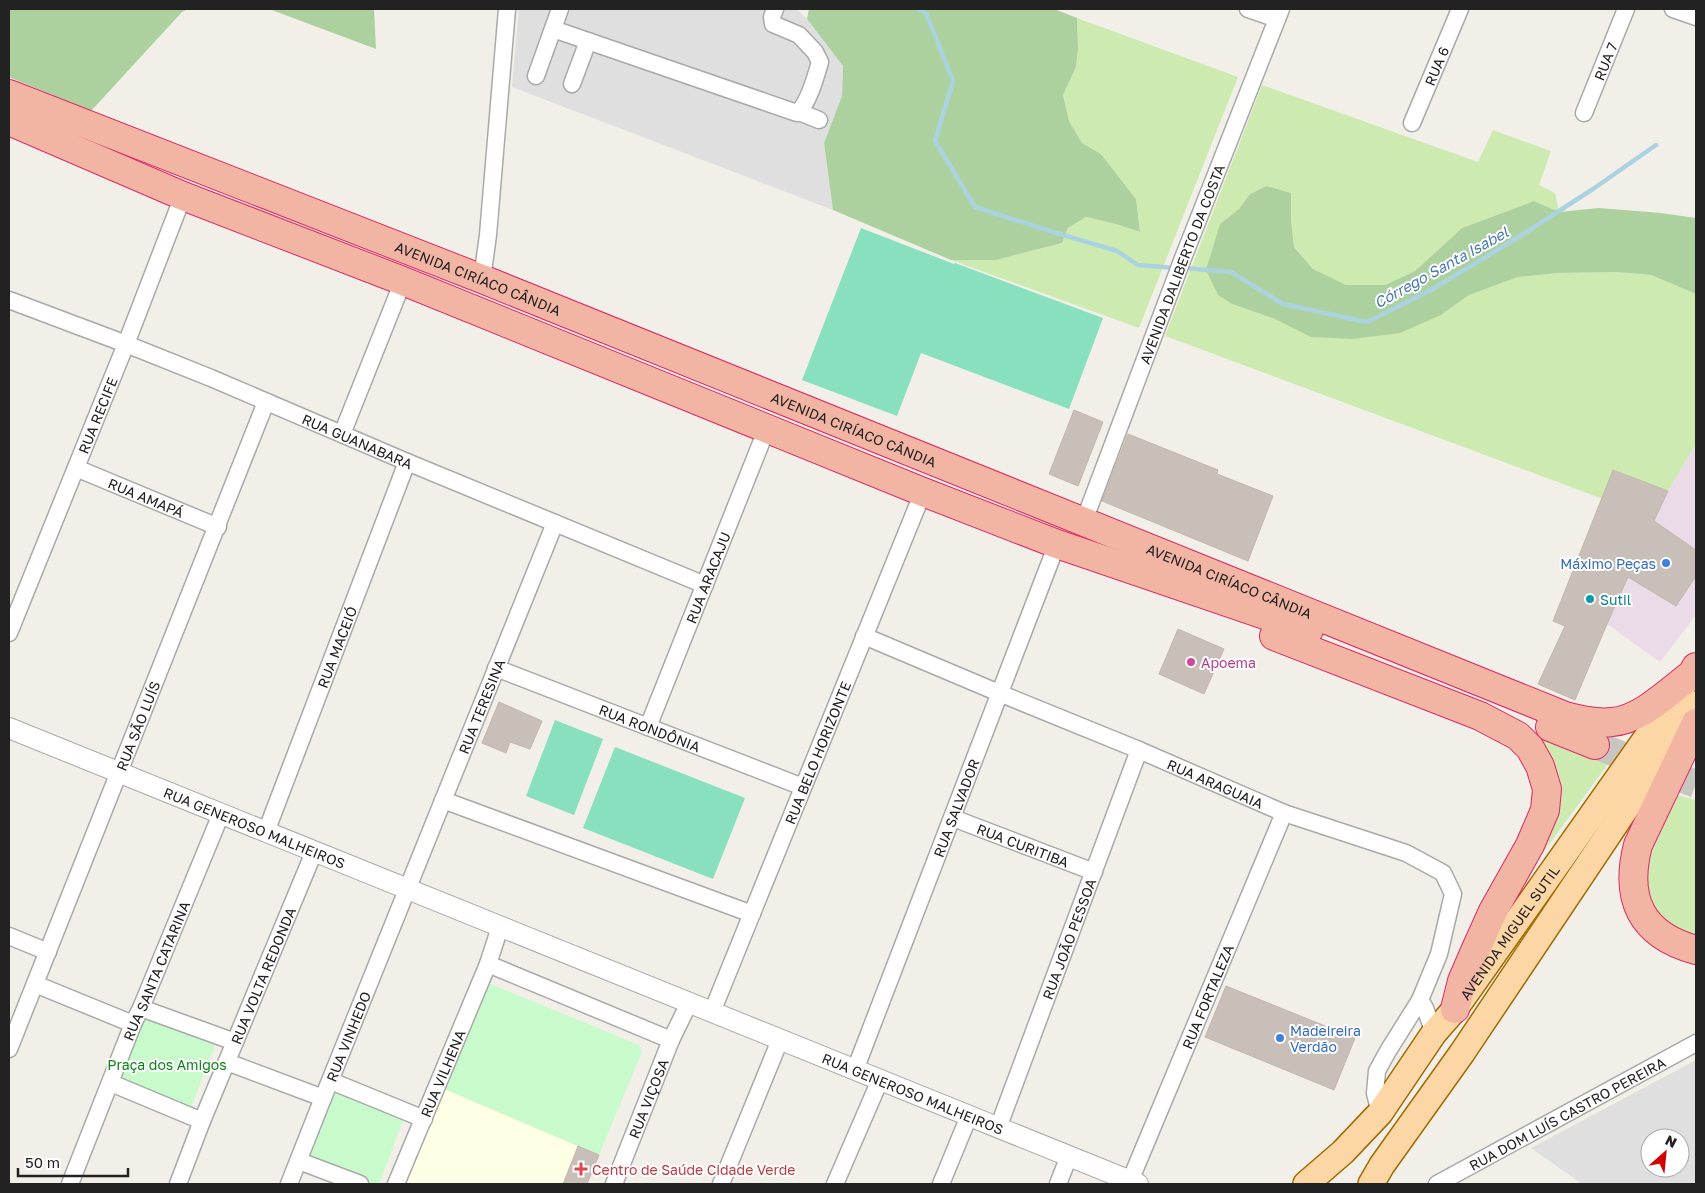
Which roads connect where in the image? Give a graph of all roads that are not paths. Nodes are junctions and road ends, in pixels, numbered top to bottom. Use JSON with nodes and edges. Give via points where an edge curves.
{"nodes":[{"id":1,"x":507,"y":9,"type":"edge"},
{"id":2,"x":560,"y":9,"type":"edge"},
{"id":3,"x":775,"y":9,"type":"edge"},
{"id":4,"x":1248,"y":9,"type":"edge"},
{"id":5,"x":1460,"y":9,"type":"edge"},
{"id":6,"x":1626,"y":9,"type":"edge"},
{"id":7,"x":1672,"y":9,"type":"edge"},
{"id":8,"x":1279,"y":14,"type":"edge"},
{"id":9,"x":1696,"y":17,"type":"edge"},
{"id":10,"x":553,"y":29,"type":"junction"},
{"id":11,"x":588,"y":41,"type":"junction"},
{"id":12,"x":536,"y":76,"type":"dead end"},
{"id":13,"x":572,"y":84,"type":"dead end"},
{"id":14,"x":9,"y":94,"type":"edge"},
{"id":15,"x":799,"y":112,"type":"junction"},
{"id":16,"x":1584,"y":113,"type":"dead end"},
{"id":17,"x":819,"y":120,"type":"dead end"},
{"id":18,"x":9,"y":121,"type":"edge"},
{"id":19,"x":1412,"y":123,"type":"dead end"},
{"id":20,"x":183,"y":196,"type":"junction"},
{"id":21,"x":482,"y":279,"type":"junction"},
{"id":22,"x":403,"y":281,"type":"junction"},
{"id":23,"x":9,"y":300,"type":"edge"},
{"id":24,"x":126,"y":344,"type":"junction"},
{"id":25,"x":266,"y":402,"type":"junction"},
{"id":26,"x":767,"y":428,"type":"junction"},
{"id":27,"x":342,"y":434,"type":"junction"},
{"id":28,"x":407,"y":462,"type":"junction"},
{"id":29,"x":76,"y":468,"type":"junction"},
{"id":30,"x":923,"y":492,"type":"junction"},
{"id":31,"x":1084,"y":521,"type":"junction"},
{"id":32,"x":555,"y":523,"type":"junction"},
{"id":33,"x":218,"y":527,"type":"junction"},
{"id":34,"x":1056,"y":544,"type":"junction"},
{"id":35,"x":1087,"y":554,"type":"junction"},
{"id":36,"x":705,"y":585,"type":"junction"},
{"id":37,"x":9,"y":633,"type":"edge"},
{"id":38,"x":864,"y":636,"type":"junction"},
{"id":39,"x":496,"y":668,"type":"junction"},
{"id":40,"x":1694,"y":670,"type":"edge"},
{"id":41,"x":999,"y":693,"type":"junction"},
{"id":42,"x":1696,"y":704,"type":"edge"},
{"id":43,"x":1696,"y":723,"type":"edge"},
{"id":44,"x":648,"y":726,"type":"junction"},
{"id":45,"x":9,"y":728,"type":"edge"},
{"id":46,"x":1595,"y":745,"type":"tunnel mouth"},
{"id":47,"x":1139,"y":750,"type":"junction"},
{"id":48,"x":120,"y":773,"type":"junction"},
{"id":49,"x":804,"y":787,"type":"junction"},
{"id":50,"x":443,"y":800,"type":"junction"},
{"id":51,"x":1284,"y":813,"type":"junction"},
{"id":52,"x":221,"y":814,"type":"junction"},
{"id":53,"x":953,"y":818,"type":"junction"},
{"id":54,"x":266,"y":832,"type":"junction"},
{"id":55,"x":314,"y":852,"type":"junction"},
{"id":56,"x":1094,"y":872,"type":"junction"},
{"id":57,"x":407,"y":889,"type":"junction"},
{"id":58,"x":752,"y":914,"type":"junction"},
{"id":59,"x":500,"y":926,"type":"junction"},
{"id":60,"x":9,"y":936,"type":"edge"},
{"id":61,"x":1696,"y":950,"type":"edge"},
{"id":62,"x":48,"y":952,"type":"junction"},
{"id":63,"x":488,"y":964,"type":"junction"},
{"id":64,"x":35,"y":984,"type":"junction"},
{"id":65,"x":1420,"y":1000,"type":"junction"},
{"id":66,"x":689,"y":1003,"type":"junction"},
{"id":67,"x":142,"y":1008,"type":"junction"},
{"id":68,"x":1455,"y":1009,"type":"junction"},
{"id":69,"x":712,"y":1012,"type":"junction"},
{"id":70,"x":133,"y":1024,"type":"junction"},
{"id":71,"x":1434,"y":1033,"type":"junction"},
{"id":72,"x":671,"y":1040,"type":"junction"},
{"id":73,"x":780,"y":1040,"type":"junction"},
{"id":74,"x":235,"y":1042,"type":"junction"},
{"id":75,"x":1696,"y":1043,"type":"edge"},
{"id":76,"x":9,"y":1049,"type":"edge"},
{"id":77,"x":227,"y":1062,"type":"junction"},
{"id":78,"x":854,"y":1070,"type":"junction"},
{"id":79,"x":880,"y":1080,"type":"junction"},
{"id":80,"x":330,"y":1082,"type":"junction"},
{"id":81,"x":111,"y":1083,"type":"junction"},
{"id":82,"x":323,"y":1098,"type":"junction"},
{"id":83,"x":1380,"y":1113,"type":"junction"},
{"id":84,"x":969,"y":1116,"type":"junction"},
{"id":85,"x":424,"y":1119,"type":"junction"},
{"id":86,"x":202,"y":1121,"type":"junction"},
{"id":87,"x":998,"y":1128,"type":"junction"},
{"id":88,"x":1069,"y":1156,"type":"junction"},
{"id":89,"x":299,"y":1161,"type":"junction"},
{"id":90,"x":1134,"y":1183,"type":"edge"},
{"id":91,"x":70,"y":1184,"type":"edge"},
{"id":92,"x":178,"y":1184,"type":"edge"},
{"id":93,"x":290,"y":1184,"type":"edge"},
{"id":94,"x":360,"y":1184,"type":"edge"},
{"id":95,"x":396,"y":1184,"type":"edge"},
{"id":96,"x":614,"y":1184,"type":"edge"},
{"id":97,"x":722,"y":1184,"type":"edge"},
{"id":98,"x":835,"y":1184,"type":"edge"},
{"id":99,"x":941,"y":1184,"type":"edge"},
{"id":100,"x":1058,"y":1184,"type":"edge"},
{"id":101,"x":1306,"y":1184,"type":"edge"},
{"id":102,"x":1371,"y":1184,"type":"edge"},
{"id":103,"x":1437,"y":1184,"type":"edge"}],
"edges":[{"from":1,"to":21,"type":"street"},
{"from":2,"to":10,"type":"street"},
{"from":3,"to":15,"type":"street","via":[[773,24],[799,35],[820,62]]},
{"from":4,"to":8,"type":"street"},
{"from":5,"to":19,"type":"street","name":"RUA 6"},
{"from":6,"to":16,"type":"street","name":"RUA 7"},
{"from":7,"to":9,"type":"street"},
{"from":8,"to":31,"type":"street","name":"AVENIDA DALIBERTO DA COSTA"},
{"from":10,"to":11,"type":"street"},
{"from":10,"to":12,"type":"street"},
{"from":11,"to":13,"type":"street"},
{"from":11,"to":15,"type":"street","via":[[794,114]]},
{"from":14,"to":21,"type":"highway","name":"AVENIDA CIRÍACO CÂNDIA"},
{"from":15,"to":17,"type":"street"},
{"from":18,"to":20,"type":"highway"},
{"from":20,"to":22,"type":"highway"},
{"from":20,"to":24,"type":"street","name":"RUA RECIFE"},
{"from":21,"to":31,"type":"highway","name":"AVENIDA CIRÍACO CÂNDIA"},
{"from":22,"to":26,"type":"highway"},
{"from":22,"to":27,"type":"street"},
{"from":23,"to":24,"type":"street","name":"RUA GUANABARA"},
{"from":24,"to":25,"type":"street","name":"RUA GUANABARA"},
{"from":24,"to":29,"type":"street","name":"RUA RECIFE"},
{"from":25,"to":27,"type":"street","name":"RUA GUANABARA"},
{"from":25,"to":33,"type":"street","name":"RUA SÃO LUÍS"},
{"from":26,"to":30,"type":"highway"},
{"from":26,"to":36,"type":"street","name":"RUA ARACAJU"},
{"from":27,"to":28,"type":"street","name":"RUA GUANABARA"},
{"from":28,"to":32,"type":"street","name":"RUA GUANABARA"},
{"from":28,"to":54,"type":"street","name":"RUA MACEIÓ"},
{"from":29,"to":33,"type":"street","name":"RUA AMAPÁ"},
{"from":29,"to":37,"type":"street","name":"RUA RECIFE"},
{"from":30,"to":34,"type":"highway"},
{"from":30,"to":38,"type":"street","name":"RUA BELO HORIZONTE"},
{"from":31,"to":40,"type":"highway","name":"AVENIDA CIRÍACO CÂNDIA","via":[[1565,716],[1586,721],[1627,719]]},
{"from":32,"to":36,"type":"street","name":"RUA GUANABARA"},
{"from":32,"to":39,"type":"street","name":"RUA TERESINA"},
{"from":33,"to":48,"type":"street","name":"RUA SÃO LUÍS"},
{"from":34,"to":35,"type":"highway"},
{"from":34,"to":41,"type":"street","name":"RUA SALVADOR"},
{"from":35,"to":46,"type":"highway","via":[[1353,646]]},
{"from":35,"to":68,"type":"highway","via":[[1179,599],[1480,716],[1518,736],[1530,748],[1544,776],[1545,810],[1475,951],[1462,981]]},
{"from":36,"to":44,"type":"street","name":"RUA ARACAJU"},
{"from":38,"to":41,"type":"street","name":"RUA ARAGUAIA"},
{"from":38,"to":49,"type":"street","name":"RUA BELO HORIZONTE"},
{"from":39,"to":44,"type":"street","name":"RUA RONDÔNIA"},
{"from":39,"to":50,"type":"street","name":"RUA TERESINA"},
{"from":40,"to":68,"type":"main road","name":"AVENIDA MIGUEL SUTIL"},
{"from":41,"to":47,"type":"street","name":"RUA ARAGUAIA"},
{"from":41,"to":53,"type":"street","name":"RUA SALVADOR"},
{"from":42,"to":102,"type":"main road","name":"AVENIDA MIGUEL SUTIL"},
{"from":43,"to":61,"type":"highway","via":[[1638,845],[1632,883],[1646,920],[1678,945]]},
{"from":44,"to":49,"type":"street","name":"RUA RONDÔNIA"},
{"from":45,"to":48,"type":"street","name":"RUA GENEROSO MALHEIROS"},
{"from":47,"to":51,"type":"street","name":"RUA ARAGUAIA"},
{"from":47,"to":56,"type":"street","name":"RUA JOÃO PESSOA"},
{"from":48,"to":52,"type":"street","name":"RUA GENEROSO MALHEIROS"},
{"from":48,"to":62,"type":"street","name":"RUA SÃO LUÍS"},
{"from":49,"to":58,"type":"street","name":"RUA BELO HORIZONTE"},
{"from":50,"to":57,"type":"street","name":"RUA TERESINA"},
{"from":50,"to":58,"type":"street"},
{"from":51,"to":65,"type":"street","name":"RUA ARAGUAIA","via":[[1406,853],[1443,873],[1453,894],[1440,954]]},
{"from":51,"to":90,"type":"street","name":"RUA FORTALEZA"},
{"from":52,"to":54,"type":"street","name":"RUA GENEROSO MALHEIROS"},
{"from":52,"to":67,"type":"street","name":"RUA SANTA CATARINA"},
{"from":53,"to":56,"type":"street","name":"RUA CURITIBA"},
{"from":53,"to":78,"type":"street","name":"RUA SALVADOR"},
{"from":54,"to":55,"type":"street","name":"RUA GENEROSO MALHEIROS"},
{"from":55,"to":57,"type":"street","name":"RUA GENEROSO MALHEIROS"},
{"from":55,"to":74,"type":"street","name":"RUA VOLTA REDONDA"},
{"from":56,"to":87,"type":"street","name":"RUA JOÃO PESSOA"},
{"from":57,"to":59,"type":"street","name":"RUA GENEROSO MALHEIROS"},
{"from":57,"to":80,"type":"street","name":"RUA VINHEDO"},
{"from":58,"to":69,"type":"street","name":"RUA BELO HORIZONTE"},
{"from":59,"to":63,"type":"street"},
{"from":59,"to":66,"type":"street","name":"RUA GENEROSO MALHEIROS"},
{"from":60,"to":62,"type":"street"},
{"from":62,"to":64,"type":"street","name":"RUA SÃO LUÍS"},
{"from":63,"to":72,"type":"street"},
{"from":63,"to":85,"type":"street","name":"RUA VILHENA"},
{"from":64,"to":70,"type":"street"},
{"from":64,"to":76,"type":"street","name":"RUA SÃO LUÍS"},
{"from":65,"to":71,"type":"street"},
{"from":65,"to":83,"type":"street","name":"RUA ARAGUAIA","via":[[1378,1072],[1375,1092]]},
{"from":66,"to":69,"type":"street","name":"RUA GENEROSO MALHEIROS"},
{"from":66,"to":72,"type":"street"},
{"from":67,"to":70,"type":"street","name":"RUA SANTA CATARINA"},
{"from":67,"to":74,"type":"street"},
{"from":68,"to":71,"type":"main road","name":"AVENIDA MIGUEL SUTIL"},
{"from":69,"to":73,"type":"street","name":"RUA GENEROSO MALHEIROS"},
{"from":70,"to":81,"type":"street","name":"RUA SANTA CATARINA"},
{"from":71,"to":83,"type":"main road","name":"AVENIDA MIGUEL SUTIL"},
{"from":72,"to":96,"type":"street","name":"RUA VIÇOSA"},
{"from":73,"to":78,"type":"street","name":"RUA GENEROSO MALHEIROS"},
{"from":73,"to":97,"type":"street"},
{"from":74,"to":77,"type":"street","name":"RUA VOLTA REDONDA"},
{"from":75,"to":103,"type":"street","name":"RUA DOM LUÍS CASTRO PEREIRA"},
{"from":77,"to":82,"type":"street"},
{"from":77,"to":86,"type":"street","name":"RUA VOLTA REDONDA"},
{"from":78,"to":79,"type":"street","name":"RUA GENEROSO MALHEIROS"},
{"from":79,"to":84,"type":"street","name":"RUA GENEROSO MALHEIROS"},
{"from":79,"to":98,"type":"street"},
{"from":80,"to":82,"type":"street","name":"RUA VINHEDO"},
{"from":80,"to":85,"type":"street"},
{"from":81,"to":86,"type":"street"},
{"from":81,"to":91,"type":"street","name":"RUA SANTA CATARINA"},
{"from":82,"to":89,"type":"street","name":"RUA VINHEDO"},
{"from":83,"to":101,"type":"main road","name":"AVENIDA MIGUEL SUTIL","via":[[1343,1152]]},
{"from":84,"to":87,"type":"street","name":"RUA GENEROSO MALHEIROS"},
{"from":84,"to":99,"type":"street"},
{"from":85,"to":95,"type":"street","name":"RUA VILHENA"},
{"from":86,"to":92,"type":"street","name":"RUA VOLTA REDONDA"},
{"from":87,"to":88,"type":"street","name":"RUA GENEROSO MALHEIROS"},
{"from":88,"to":90,"type":"street","name":"RUA GENEROSO MALHEIROS"},
{"from":88,"to":100,"type":"street"},
{"from":89,"to":93,"type":"street","name":"RUA VINHEDO"},
{"from":89,"to":94,"type":"street"}]}
